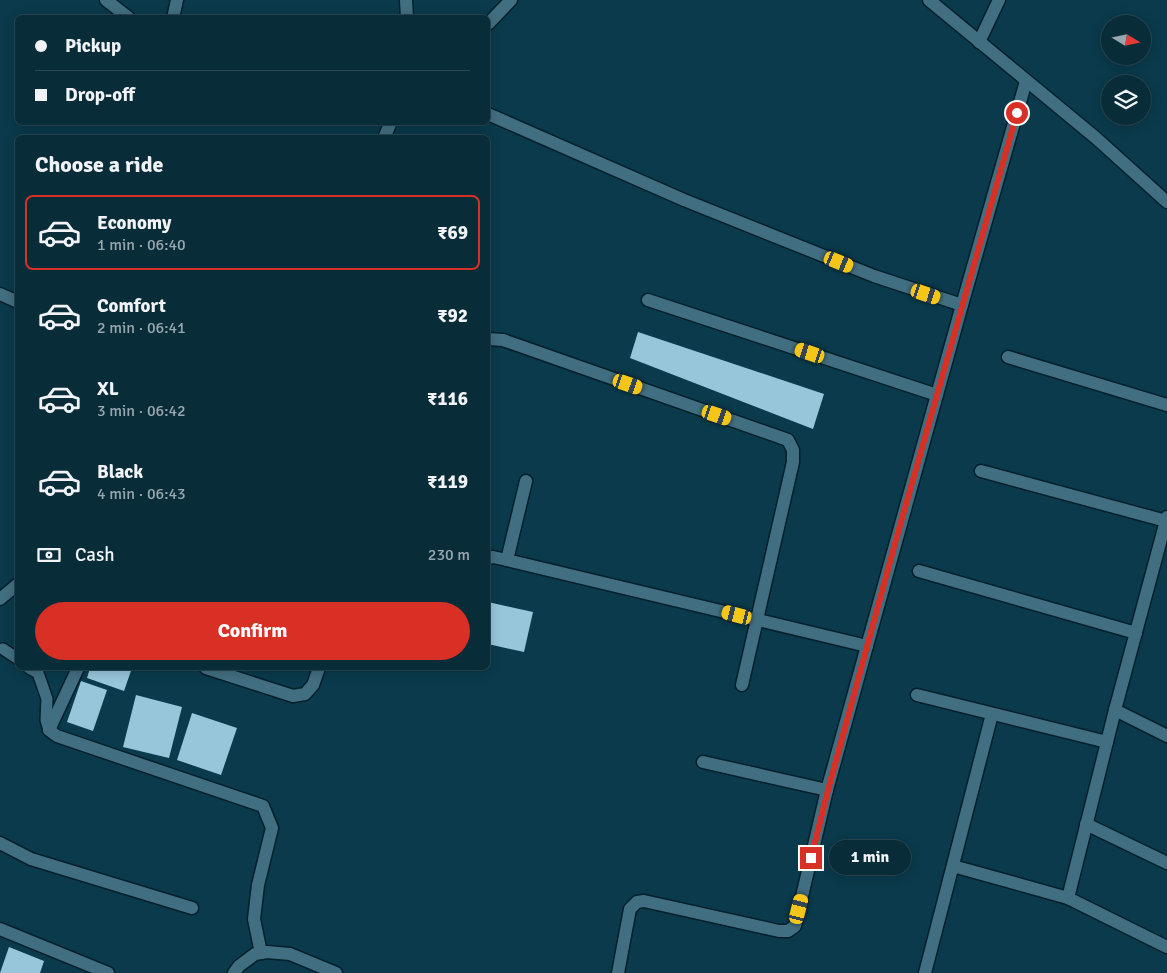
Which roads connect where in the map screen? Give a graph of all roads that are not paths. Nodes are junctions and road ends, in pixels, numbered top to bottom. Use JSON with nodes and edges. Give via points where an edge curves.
{"nodes":[{"id":1,"x":106,"y":0,"type":"edge"},
{"id":2,"x":178,"y":0,"type":"edge"},
{"id":3,"x":406,"y":0,"type":"edge"},
{"id":4,"x":511,"y":0,"type":"edge"},
{"id":5,"x":928,"y":0,"type":"edge"},
{"id":6,"x":999,"y":0,"type":"edge"},
{"id":7,"x":125,"y":15,"type":"edge"},
{"id":8,"x":173,"y":15,"type":"edge"},
{"id":9,"x":407,"y":15,"type":"edge"},
{"id":10,"x":490,"y":22,"type":"edge"},
{"id":11,"x":979,"y":42,"type":"junction"},
{"id":12,"x":1026,"y":81,"type":"junction"},
{"id":13,"x":490,"y":115,"type":"edge"},
{"id":14,"x":1167,"y":202,"type":"edge"},
{"id":15,"x":0,"y":295,"type":"edge"},
{"id":16,"x":648,"y":300,"type":"dead end"},
{"id":17,"x":15,"y":301,"type":"edge"},
{"id":18,"x":962,"y":305,"type":"junction"},
{"id":19,"x":490,"y":339,"type":"edge"},
{"id":20,"x":1008,"y":357,"type":"dead end"},
{"id":21,"x":937,"y":395,"type":"junction"},
{"id":22,"x":1167,"y":405,"type":"edge"},
{"id":23,"x":981,"y":471,"type":"dead end"},
{"id":24,"x":526,"y":481,"type":"dead end"},
{"id":25,"x":1166,"y":519,"type":"edge"},
{"id":26,"x":490,"y":558,"type":"edge"},
{"id":27,"x":507,"y":560,"type":"junction"},
{"id":28,"x":919,"y":571,"type":"dead end"},
{"id":29,"x":15,"y":586,"type":"edge"},
{"id":30,"x":0,"y":599,"type":"edge"},
{"id":31,"x":757,"y":620,"type":"junction"},
{"id":32,"x":1136,"y":633,"type":"junction"},
{"id":33,"x":867,"y":646,"type":"junction"},
{"id":34,"x":3,"y":649,"type":"dead end"},
{"id":35,"x":15,"y":657,"type":"edge"},
{"id":36,"x":33,"y":670,"type":"edge"},
{"id":37,"x":77,"y":670,"type":"edge"},
{"id":38,"x":212,"y":670,"type":"edge"},
{"id":39,"x":317,"y":670,"type":"edge"},
{"id":40,"x":742,"y":685,"type":"dead end"},
{"id":41,"x":917,"y":696,"type":"dead end"},
{"id":42,"x":1115,"y":710,"type":"junction"},
{"id":43,"x":992,"y":714,"type":"junction"},
{"id":44,"x":49,"y":730,"type":"junction"},
{"id":45,"x":1167,"y":736,"type":"edge"},
{"id":46,"x":1107,"y":742,"type":"junction"},
{"id":47,"x":703,"y":762,"type":"dead end"},
{"id":48,"x":828,"y":790,"type":"junction"},
{"id":49,"x":1086,"y":824,"type":"junction"},
{"id":50,"x":0,"y":843,"type":"edge"},
{"id":51,"x":1167,"y":863,"type":"edge"},
{"id":52,"x":953,"y":866,"type":"junction"},
{"id":53,"x":1068,"y":898,"type":"junction"},
{"id":54,"x":192,"y":908,"type":"dead end"},
{"id":55,"x":0,"y":929,"type":"edge"},
{"id":56,"x":1167,"y":947,"type":"edge"},
{"id":57,"x":261,"y":953,"type":"junction"},
{"id":58,"x":108,"y":973,"type":"edge"},
{"id":59,"x":234,"y":973,"type":"edge"},
{"id":60,"x":336,"y":973,"type":"edge"},
{"id":61,"x":618,"y":973,"type":"edge"},
{"id":62,"x":925,"y":973,"type":"edge"}],
"edges":[{"from":1,"to":7,"type":"street"},
{"from":2,"to":8,"type":"street"},
{"from":3,"to":9,"type":"street"},
{"from":4,"to":10,"type":"street"},
{"from":5,"to":11,"type":"street"},
{"from":6,"to":11,"type":"street"},
{"from":11,"to":12,"type":"street"},
{"from":12,"to":14,"type":"street"},
{"from":12,"to":18,"type":"street"},
{"from":13,"to":18,"type":"street","via":[[684,200],[874,276]]},
{"from":15,"to":17,"type":"street"},
{"from":16,"to":21,"type":"street"},
{"from":18,"to":21,"type":"street"},
{"from":19,"to":31,"type":"street","via":[[503,340],[788,440],[793,450],[793,462]]},
{"from":20,"to":22,"type":"street"},
{"from":21,"to":33,"type":"street"},
{"from":23,"to":25,"type":"street"},
{"from":24,"to":27,"type":"street"},
{"from":25,"to":32,"type":"street"},
{"from":26,"to":27,"type":"street"},
{"from":27,"to":31,"type":"street"},
{"from":28,"to":32,"type":"street"},
{"from":29,"to":30,"type":"street"},
{"from":31,"to":33,"type":"street"},
{"from":31,"to":40,"type":"street"},
{"from":32,"to":42,"type":"street"},
{"from":33,"to":48,"type":"street"},
{"from":34,"to":35,"type":"lane"},
{"from":36,"to":44,"type":"lane","via":[[38,673],[48,699],[46,720]]},
{"from":37,"to":44,"type":"street"},
{"from":38,"to":39,"type":"street","via":[[293,696],[309,690]]},
{"from":41,"to":43,"type":"street"},
{"from":42,"to":45,"type":"street"},
{"from":42,"to":46,"type":"street"},
{"from":43,"to":46,"type":"street"},
{"from":43,"to":52,"type":"street"},
{"from":44,"to":57,"type":"street","via":[[57,736],[263,806],[272,828],[258,885],[254,919]]},
{"from":46,"to":49,"type":"street"},
{"from":47,"to":48,"type":"street"},
{"from":48,"to":61,"type":"street","via":[[795,926],[788,931],[779,931],[637,902],[630,909]]},
{"from":49,"to":51,"type":"street"},
{"from":49,"to":53,"type":"street"},
{"from":50,"to":54,"type":"street","via":[[31,859]]},
{"from":52,"to":53,"type":"street"},
{"from":52,"to":62,"type":"street"},
{"from":53,"to":56,"type":"street"},
{"from":55,"to":58,"type":"street"},
{"from":57,"to":59,"type":"street","via":[[255,954]]},
{"from":57,"to":60,"type":"street","via":[[290,954]]}]}
